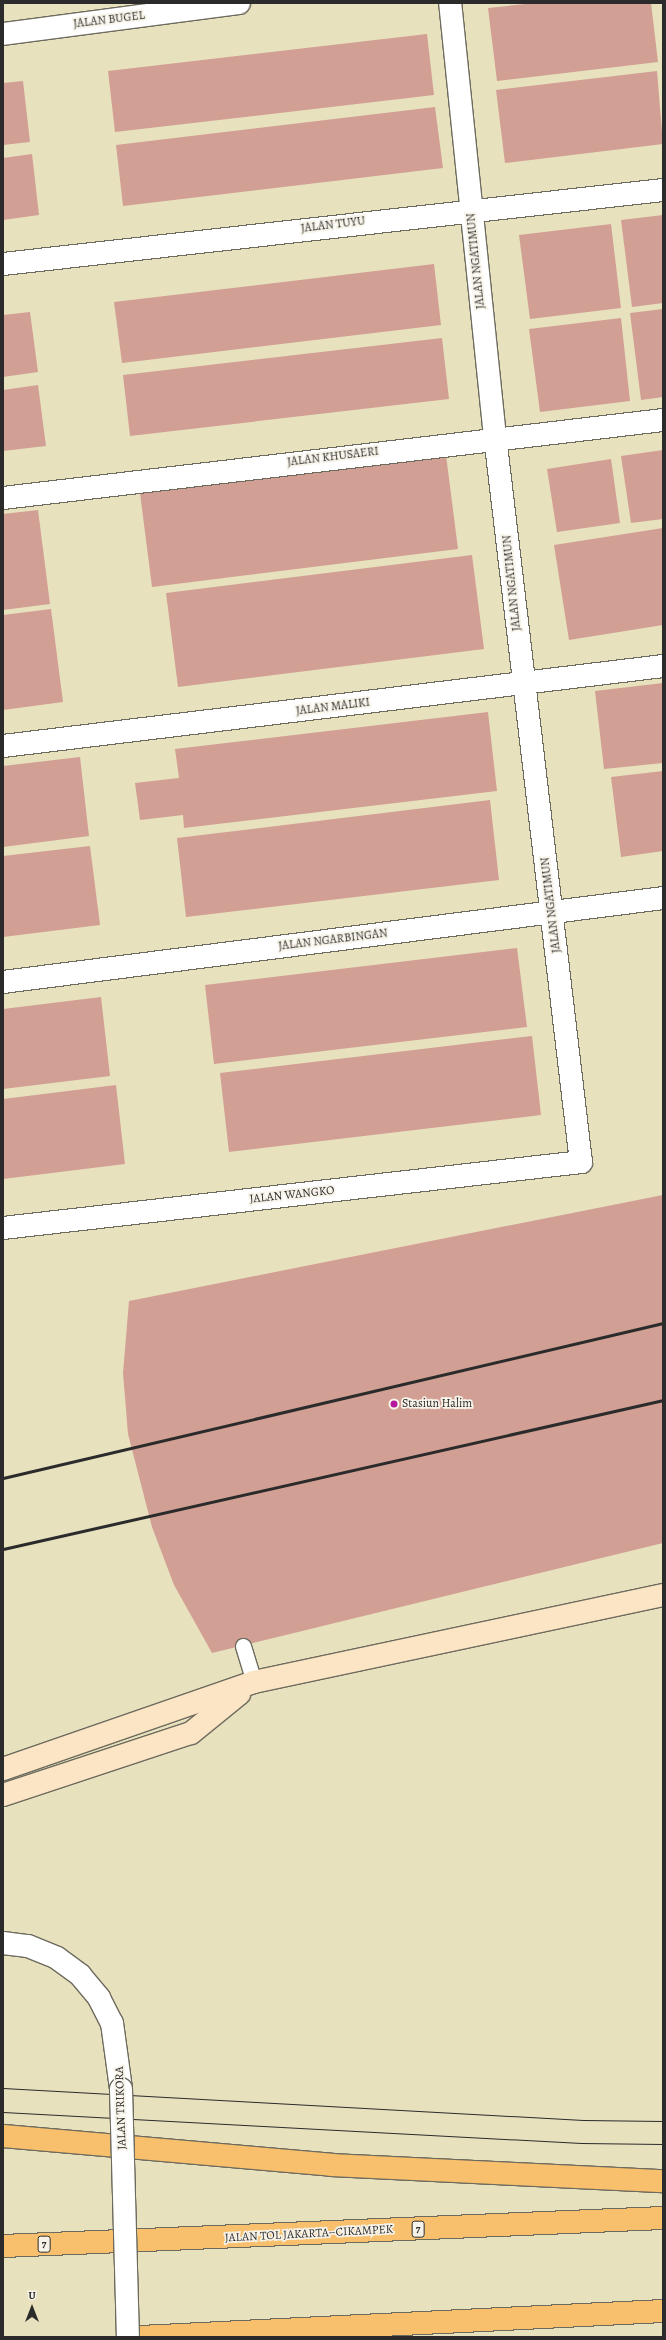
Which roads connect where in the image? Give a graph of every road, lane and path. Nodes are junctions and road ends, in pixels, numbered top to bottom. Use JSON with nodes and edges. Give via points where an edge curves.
{"nodes":[{"id":1,"x":239,"y":3,"type":"edge"},
{"id":2,"x":450,"y":3,"type":"edge"},
{"id":3,"x":3,"y":34,"type":"edge"},
{"id":4,"x":663,"y":190,"type":"edge"},
{"id":5,"x":470,"y":209,"type":"junction"},
{"id":6,"x":3,"y":264,"type":"edge"},
{"id":7,"x":663,"y":420,"type":"edge"},
{"id":8,"x":495,"y":437,"type":"junction"},
{"id":9,"x":3,"y":498,"type":"edge"},
{"id":10,"x":663,"y":666,"type":"edge"},
{"id":11,"x":523,"y":684,"type":"junction"},
{"id":12,"x":3,"y":746,"type":"edge"},
{"id":13,"x":663,"y":898,"type":"edge"},
{"id":14,"x":552,"y":912,"type":"junction"},
{"id":15,"x":3,"y":982,"type":"edge"},
{"id":16,"x":581,"y":1162,"type":"joint"},
{"id":17,"x":3,"y":1228,"type":"edge"},
{"id":18,"x":663,"y":1595,"type":"edge"},
{"id":19,"x":242,"y":1646,"type":"dead end"},
{"id":20,"x":254,"y":1682,"type":"junction"},
{"id":21,"x":3,"y":1769,"type":"edge"},
{"id":22,"x":3,"y":1796,"type":"edge"},
{"id":23,"x":3,"y":1942,"type":"edge"},
{"id":24,"x":3,"y":2136,"type":"edge"},
{"id":25,"x":663,"y":2181,"type":"edge"},
{"id":26,"x":663,"y":2218,"type":"edge"},
{"id":27,"x":3,"y":2246,"type":"edge"},
{"id":28,"x":663,"y":2311,"type":"edge"},
{"id":29,"x":128,"y":2337,"type":"edge"},
{"id":30,"x":141,"y":2337,"type":"edge"}],
"edges":[{"from":1,"to":3,"type":"street","name":"JALAN BUGEL"},
{"from":2,"to":5,"type":"street","name":"JALAN NGATIMUN"},
{"from":4,"to":5,"type":"street","name":"JALAN TUYU"},
{"from":5,"to":6,"type":"street","name":"JALAN TUYU"},
{"from":5,"to":8,"type":"street","name":"JALAN NGATIMUN"},
{"from":7,"to":8,"type":"street","name":"JALAN KHUSAERI"},
{"from":8,"to":9,"type":"street","name":"JALAN KHUSAERI"},
{"from":8,"to":11,"type":"street","name":"JALAN NGATIMUN"},
{"from":10,"to":11,"type":"street","name":"JALAN MALIKI"},
{"from":11,"to":12,"type":"street","name":"JALAN MALIKI"},
{"from":11,"to":14,"type":"street","name":"JALAN NGATIMUN"},
{"from":13,"to":14,"type":"street","name":"JALAN NGARBINGAN"},
{"from":14,"to":15,"type":"street","name":"JALAN NGARBINGAN"},
{"from":14,"to":16,"type":"street","name":"JALAN NGATIMUN"},
{"from":16,"to":17,"type":"street","name":"JALAN WANGKO"},
{"from":18,"to":20,"type":"street"},
{"from":19,"to":20,"type":"lane"},
{"from":20,"to":21,"type":"street"},
{"from":20,"to":22,"type":"street","via":[[191,1733]]},
{"from":23,"to":29,"type":"street","name":"JALAN TRIKORA","bridge":true,"via":[[28,1946],[57,1958],[90,1986],[112,2023],[121,2090]]},
{"from":24,"to":25,"type":"highway","via":[[332,2165]]},
{"from":26,"to":27,"type":"highway","name":"JALAN TOL JAKARTA–CIKAMPEK","number":"7"},
{"from":28,"to":30,"type":"highway"}]}
